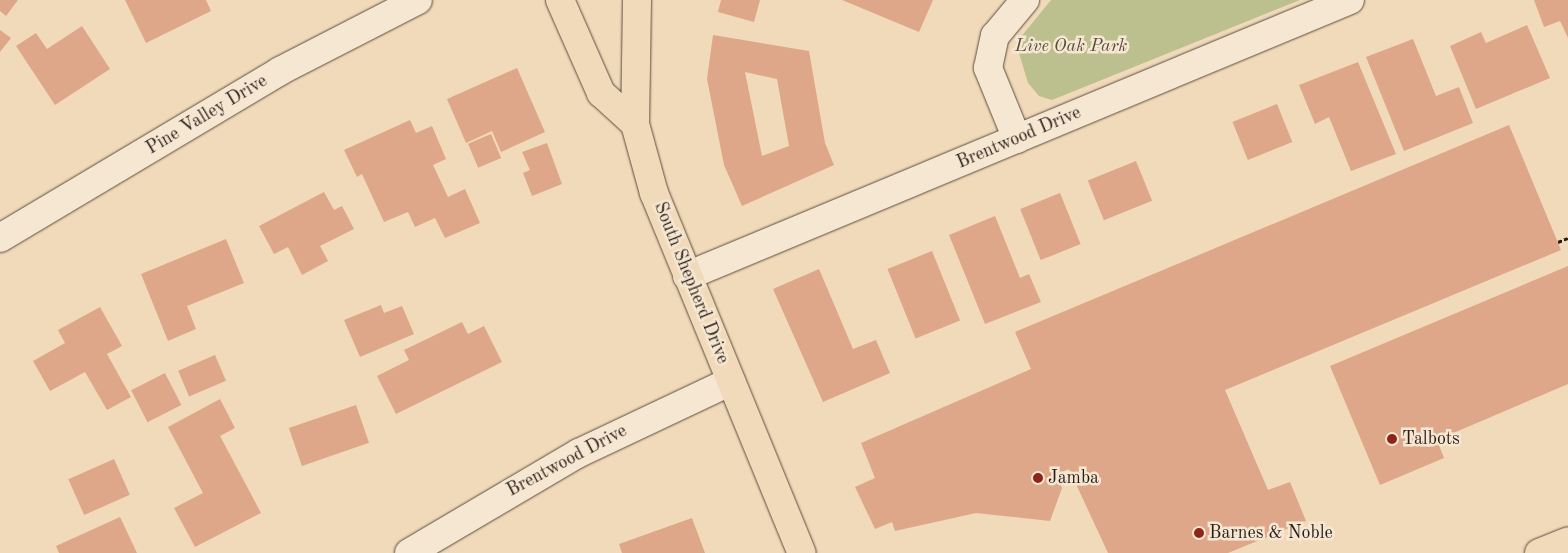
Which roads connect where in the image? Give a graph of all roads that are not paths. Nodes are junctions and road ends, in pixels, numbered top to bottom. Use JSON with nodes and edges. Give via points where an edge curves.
{"nodes":[{"id":1,"x":418,"y":0,"type":"edge"},
{"id":2,"x":560,"y":0,"type":"edge"},
{"id":3,"x":637,"y":0,"type":"edge"},
{"id":4,"x":1025,"y":0,"type":"edge"},
{"id":5,"x":1350,"y":0,"type":"edge"},
{"id":6,"x":635,"y":124,"type":"junction"},
{"id":7,"x":1016,"y":139,"type":"junction"},
{"id":8,"x":0,"y":238,"type":"edge"},
{"id":9,"x":687,"y":276,"type":"junction"},
{"id":10,"x":731,"y":381,"type":"junction"},
{"id":11,"x":1568,"y":541,"type":"edge"},
{"id":12,"x":409,"y":553,"type":"edge"},
{"id":13,"x":802,"y":553,"type":"edge"},
{"id":14,"x":1540,"y":553,"type":"edge"}],
"edges":[{"from":1,"to":8,"type":"street","name":"Pine Valley Drive","via":[[280,71]]},
{"from":2,"to":6,"type":"main road","via":[[601,93]]},
{"from":3,"to":6,"type":"main road","name":"South Shepherd Drive"},
{"from":4,"to":7,"type":"street","via":[[995,36],[988,68]]},
{"from":5,"to":7,"type":"street","name":"Brentwood Drive"},
{"from":6,"to":9,"type":"main road","name":"South Shepherd Drive","via":[[654,193]]},
{"from":7,"to":9,"type":"street","name":"Brentwood Drive"},
{"from":9,"to":10,"type":"main road","name":"South Shepherd Drive"},
{"from":10,"to":12,"type":"street","name":"Brentwood Drive","via":[[579,453]]},
{"from":10,"to":13,"type":"main road","name":"South Shepherd Drive"},
{"from":11,"to":14,"type":"main road"}]}
